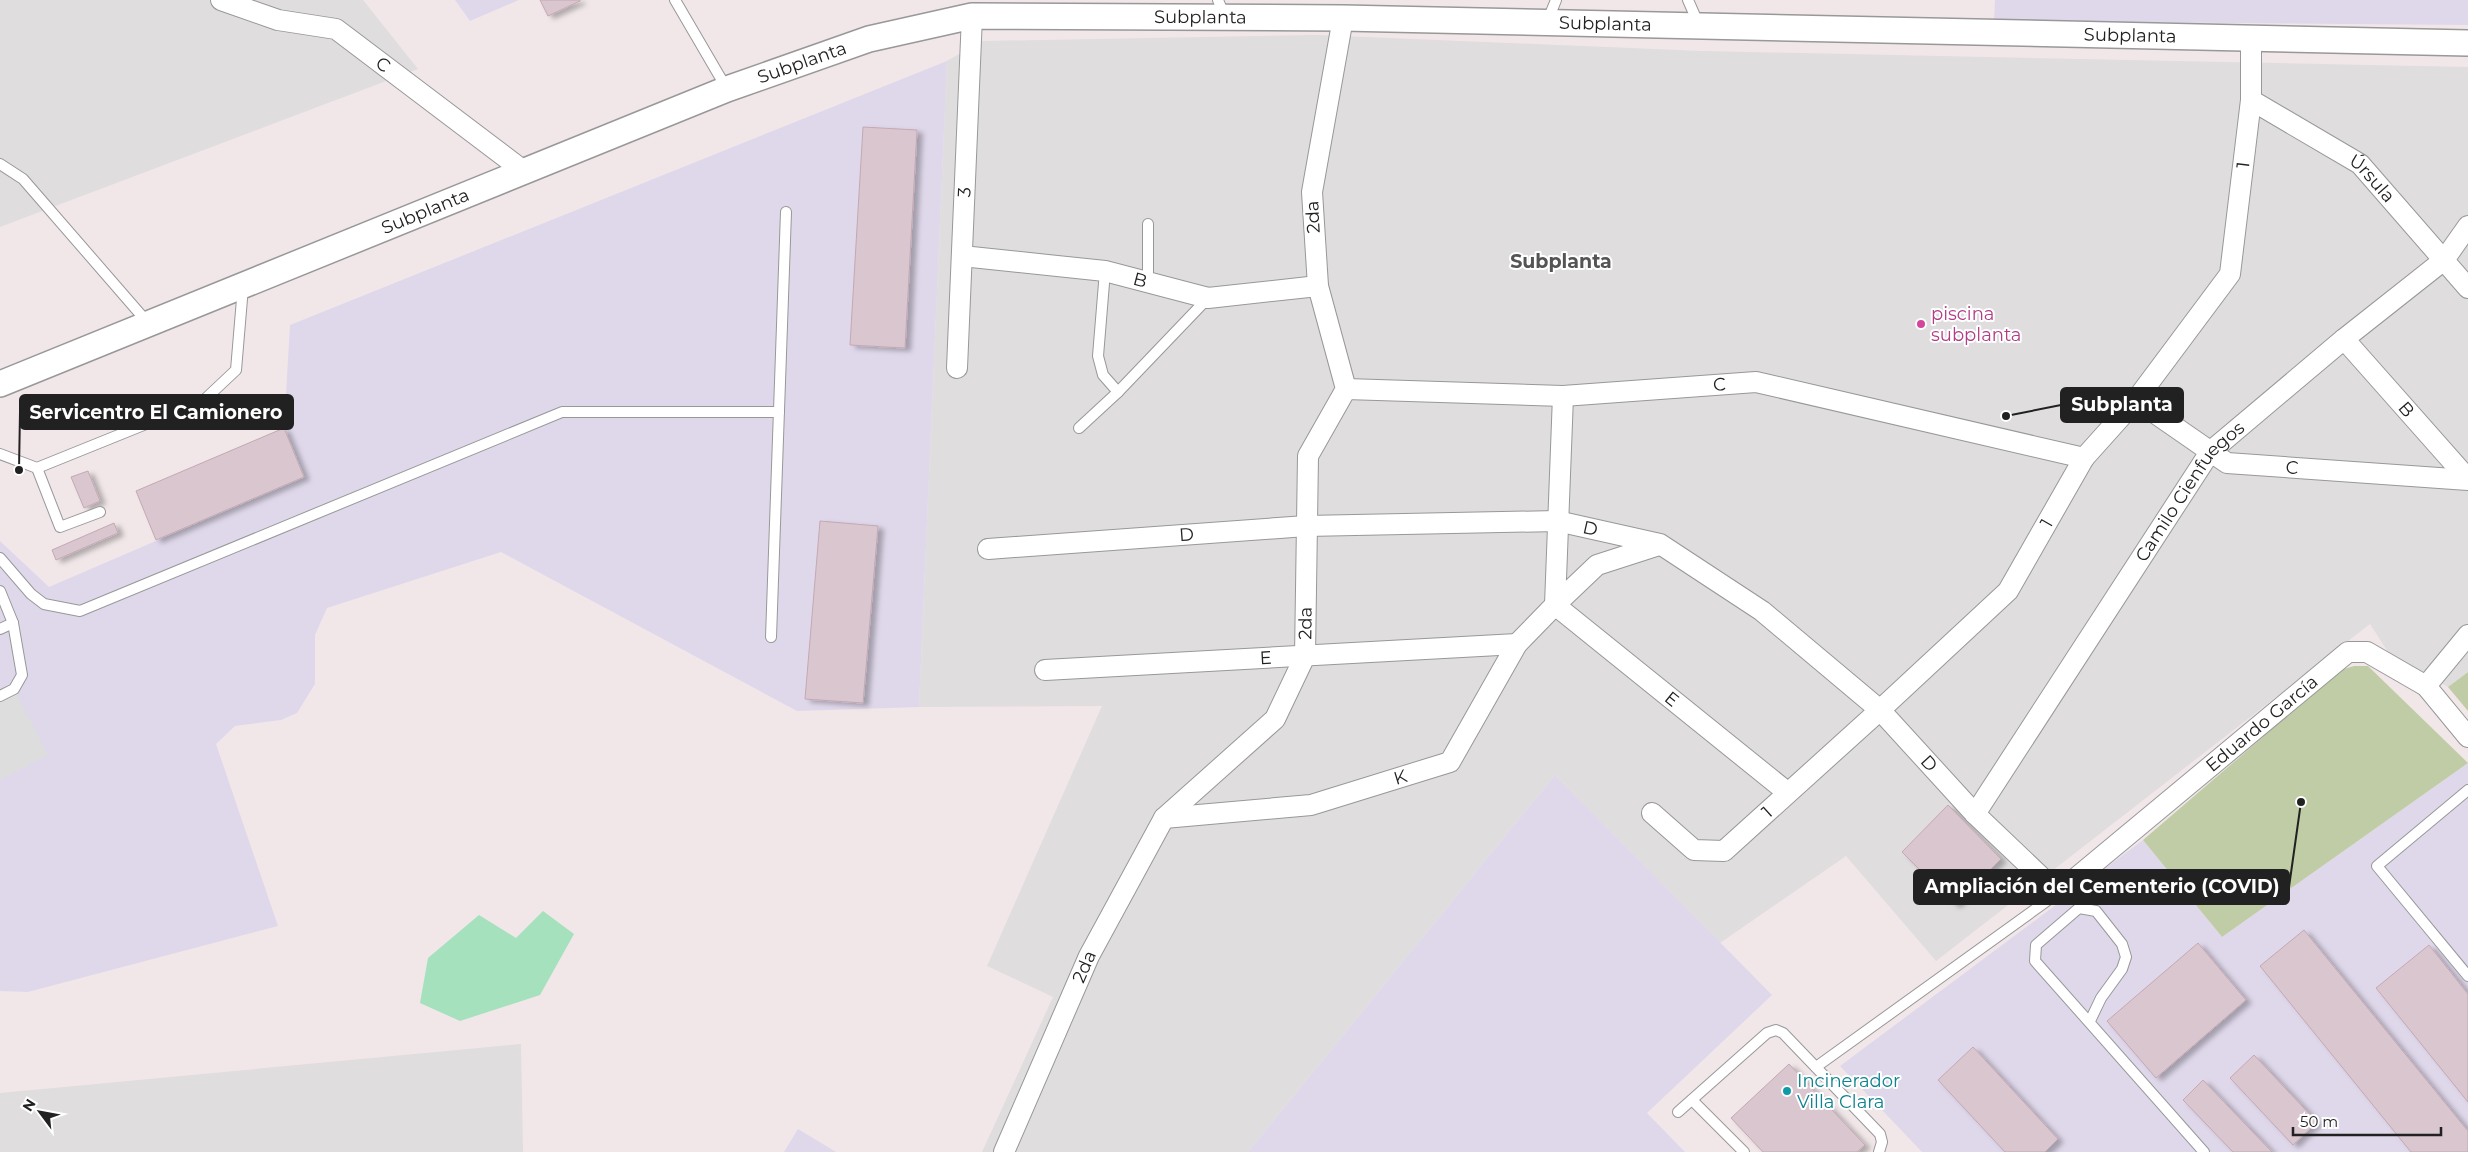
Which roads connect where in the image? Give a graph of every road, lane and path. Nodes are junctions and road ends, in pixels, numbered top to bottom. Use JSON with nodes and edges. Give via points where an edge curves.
{"nodes":[{"id":1,"x":221,"y":0,"type":"edge"},
{"id":2,"x":675,"y":0,"type":"edge"},
{"id":3,"x":1688,"y":0,"type":"edge"},
{"id":4,"x":1222,"y":9,"type":"edge"},
{"id":5,"x":1551,"y":11,"type":"edge"},
{"id":6,"x":972,"y":16,"type":"junction"},
{"id":7,"x":1343,"y":18,"type":"junction"},
{"id":8,"x":1699,"y":25,"type":"junction"},
{"id":9,"x":2251,"y":38,"type":"junction"},
{"id":10,"x":2468,"y":44,"type":"edge"},
{"id":11,"x":727,"y":89,"type":"junction"},
{"id":12,"x":2251,"y":100,"type":"junction"},
{"id":13,"x":0,"y":164,"type":"edge"},
{"id":14,"x":524,"y":172,"type":"junction"},
{"id":15,"x":786,"y":212,"type":"dead end"},
{"id":16,"x":1148,"y":224,"type":"dead end"},
{"id":17,"x":2468,"y":226,"type":"edge"},
{"id":18,"x":962,"y":256,"type":"junction"},
{"id":19,"x":2444,"y":260,"type":"junction"},
{"id":20,"x":1105,"y":271,"type":"junction"},
{"id":21,"x":1148,"y":282,"type":"junction"},
{"id":22,"x":243,"y":286,"type":"junction"},
{"id":23,"x":1318,"y":286,"type":"junction"},
{"id":24,"x":2468,"y":288,"type":"edge"},
{"id":25,"x":1208,"y":298,"type":"junction"},
{"id":26,"x":149,"y":324,"type":"junction"},
{"id":27,"x":2344,"y":339,"type":"junction"},
{"id":28,"x":957,"y":368,"type":"dead end"},
{"id":29,"x":0,"y":384,"type":"edge"},
{"id":30,"x":1346,"y":389,"type":"junction"},
{"id":31,"x":1118,"y":392,"type":"junction"},
{"id":32,"x":1563,"y":396,"type":"junction"},
{"id":33,"x":2136,"y":400,"type":"junction"},
{"id":34,"x":779,"y":412,"type":"junction"},
{"id":35,"x":1079,"y":428,"type":"dead end"},
{"id":36,"x":2210,"y":452,"type":"junction"},
{"id":37,"x":0,"y":454,"type":"edge"},
{"id":38,"x":2084,"y":458,"type":"junction"},
{"id":39,"x":38,"y":468,"type":"junction"},
{"id":40,"x":2468,"y":480,"type":"edge"},
{"id":41,"x":100,"y":512,"type":"dead end"},
{"id":42,"x":1558,"y":522,"type":"junction"},
{"id":43,"x":1306,"y":526,"type":"junction"},
{"id":44,"x":1660,"y":544,"type":"junction"},
{"id":45,"x":988,"y":549,"type":"dead end"},
{"id":46,"x":0,"y":558,"type":"edge"},
{"id":47,"x":0,"y":591,"type":"edge"},
{"id":48,"x":1555,"y":605,"type":"junction"},
{"id":49,"x":13,"y":623,"type":"junction"},
{"id":50,"x":0,"y":629,"type":"edge"},
{"id":51,"x":2468,"y":635,"type":"edge"},
{"id":52,"x":771,"y":637,"type":"dead end"},
{"id":53,"x":1517,"y":644,"type":"junction"},
{"id":54,"x":1306,"y":656,"type":"junction"},
{"id":55,"x":1045,"y":670,"type":"dead end"},
{"id":56,"x":2426,"y":686,"type":"junction"},
{"id":57,"x":0,"y":696,"type":"edge"},
{"id":58,"x":1880,"y":710,"type":"junction"},
{"id":59,"x":2468,"y":736,"type":"edge"},
{"id":60,"x":2468,"y":790,"type":"edge"},
{"id":61,"x":1788,"y":792,"type":"junction"},
{"id":62,"x":1652,"y":813,"type":"dead end"},
{"id":63,"x":1975,"y":814,"type":"junction"},
{"id":64,"x":1164,"y":818,"type":"junction"},
{"id":65,"x":2058,"y":893,"type":"junction"},
{"id":66,"x":2468,"y":976,"type":"edge"},
{"id":67,"x":2090,"y":1022,"type":"junction"},
{"id":68,"x":1816,"y":1067,"type":"junction"},
{"id":69,"x":1692,"y":1100,"type":"junction"},
{"id":70,"x":1678,"y":1112,"type":"dead end"},
{"id":71,"x":1004,"y":1152,"type":"edge"},
{"id":72,"x":1744,"y":1152,"type":"edge"},
{"id":73,"x":1879,"y":1152,"type":"edge"},
{"id":74,"x":2204,"y":1152,"type":"edge"}],
"edges":[{"from":1,"to":14,"type":"street","name":"C","via":[[278,20],[336,29]]},
{"from":2,"to":11,"type":"lane"},
{"from":3,"to":8,"type":"lane"},
{"from":4,"to":6,"type":"street","name":"Subplanta"},
{"from":4,"to":7,"type":"street","name":"Subplanta"},
{"from":5,"to":7,"type":"street","name":"Subplanta"},
{"from":5,"to":8,"type":"street","name":"Subplanta"},
{"from":6,"to":11,"type":"street","name":"Subplanta","via":[[869,39]]},
{"from":6,"to":18,"type":"street","name":"3"},
{"from":7,"to":23,"type":"street","name":"2da","via":[[1312,192]]},
{"from":8,"to":9,"type":"street","name":"Subplanta"},
{"from":9,"to":10,"type":"street","name":"Subplanta"},
{"from":9,"to":12,"type":"street","name":"1"},
{"from":11,"to":14,"type":"street","name":"Subplanta"},
{"from":12,"to":19,"type":"street","name":"Úrsula","via":[[2360,164]]},
{"from":12,"to":33,"type":"street","name":"1","via":[[2230,274]]},
{"from":13,"to":26,"type":"lane","via":[[23,179]]},
{"from":14,"to":22,"type":"street","name":"Subplanta"},
{"from":15,"to":34,"type":"lane"},
{"from":16,"to":21,"type":"lane"},
{"from":17,"to":19,"type":"street","name":"Camilo Cienfuegos"},
{"from":18,"to":20,"type":"street","name":"B"},
{"from":18,"to":28,"type":"street","name":"3"},
{"from":19,"to":24,"type":"street","name":"Úrsula"},
{"from":19,"to":27,"type":"street","name":"Camilo Cienfuegos"},
{"from":20,"to":21,"type":"street","name":"B"},
{"from":20,"to":31,"type":"lane","via":[[1098,356],[1103,375]]},
{"from":21,"to":25,"type":"street","name":"B"},
{"from":22,"to":26,"type":"street","name":"Subplanta"},
{"from":22,"to":39,"type":"lane","via":[[236,370],[203,401]]},
{"from":23,"to":25,"type":"street","name":"B"},
{"from":23,"to":30,"type":"street","name":"2da"},
{"from":25,"to":31,"type":"lane"},
{"from":26,"to":29,"type":"street","name":"Subplanta"},
{"from":27,"to":36,"type":"street","name":"Camilo Cienfuegos"},
{"from":27,"to":40,"type":"street","name":"B"},
{"from":30,"to":32,"type":"street","name":"C"},
{"from":30,"to":43,"type":"street","name":"2da","via":[[1308,456]]},
{"from":31,"to":35,"type":"lane"},
{"from":32,"to":38,"type":"street","name":"C","via":[[1756,382]]},
{"from":32,"to":42,"type":"street"},
{"from":33,"to":36,"type":"street","name":"C"},
{"from":33,"to":38,"type":"street","name":"1"},
{"from":34,"to":46,"type":"lane","via":[[562,412],[80,610],[44,604],[30,594]]},
{"from":34,"to":52,"type":"lane"},
{"from":36,"to":40,"type":"street","name":"C","via":[[2228,463]]},
{"from":36,"to":63,"type":"street","name":"Camilo Cienfuegos"},
{"from":37,"to":39,"type":"lane"},
{"from":38,"to":58,"type":"street","name":"1","via":[[2008,591]]},
{"from":39,"to":41,"type":"lane","via":[[60,527]]},
{"from":42,"to":43,"type":"street","name":"D"},
{"from":42,"to":44,"type":"street","name":"D"},
{"from":42,"to":48,"type":"street"},
{"from":43,"to":45,"type":"street","name":"D"},
{"from":43,"to":54,"type":"street","name":"2da"},
{"from":44,"to":48,"type":"street","name":"K","via":[[1598,565]]},
{"from":44,"to":58,"type":"street","name":"D","via":[[1762,611]]},
{"from":47,"to":49,"type":"lane"},
{"from":48,"to":53,"type":"street","name":"K"},
{"from":48,"to":61,"type":"street","name":"E"},
{"from":49,"to":50,"type":"lane"},
{"from":49,"to":57,"type":"lane","via":[[22,675],[14,689]]},
{"from":51,"to":56,"type":"street"},
{"from":53,"to":54,"type":"street","name":"E"},
{"from":53,"to":64,"type":"street","name":"K","via":[[1450,762],[1311,805]]},
{"from":54,"to":55,"type":"street","name":"E"},
{"from":54,"to":64,"type":"street","name":"2da","via":[[1274,719]]},
{"from":56,"to":59,"type":"street"},
{"from":56,"to":65,"type":"street","name":"Eduardo García","via":[[2367,652],[2348,652]]},
{"from":58,"to":61,"type":"street","name":"1"},
{"from":58,"to":63,"type":"street","name":"D"},
{"from":60,"to":66,"type":"lane","via":[[2377,866]]},
{"from":61,"to":62,"type":"street","name":"1","via":[[1724,851],[1694,850]]},
{"from":63,"to":65,"type":"street","name":"D"},
{"from":64,"to":71,"type":"street","name":"2da","via":[[1089,956]]},
{"from":65,"to":68,"type":"lane"},
{"from":67,"to":67,"type":"lane","via":[[2034,961],[2036,945],[2079,908],[2096,911],[2122,944],[2126,957]]},
{"from":67,"to":74,"type":"lane"},
{"from":68,"to":69,"type":"lane","via":[[1783,1033],[1776,1030],[1767,1033]]},
{"from":68,"to":73,"type":"lane","via":[[1880,1134]]},
{"from":69,"to":70,"type":"lane"},
{"from":69,"to":72,"type":"lane"}]}
